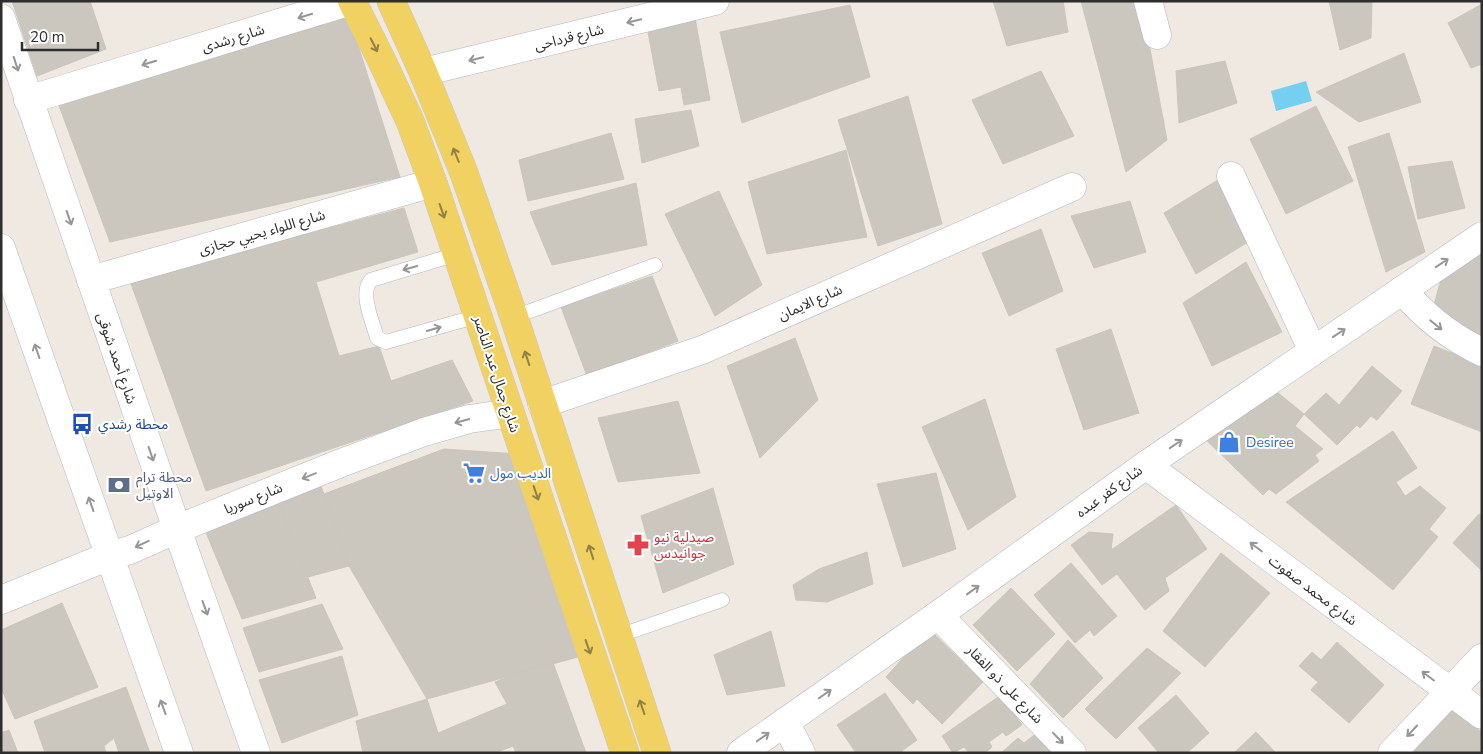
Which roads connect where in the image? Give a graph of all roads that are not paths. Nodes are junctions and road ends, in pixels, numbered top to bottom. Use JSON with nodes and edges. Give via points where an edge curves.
{"nodes":[{"id":1,"x":351,"y":1,"type":"edge"},
{"id":2,"x":391,"y":1,"type":"edge"},
{"id":3,"x":715,"y":1,"type":"edge"},
{"id":4,"x":1148,"y":1,"type":"edge"},
{"id":5,"x":668,"y":7,"type":"edge"},
{"id":6,"x":1,"y":18,"type":"edge"},
{"id":7,"x":1157,"y":35,"type":"dead end"},
{"id":8,"x":423,"y":72,"type":"junction"},
{"id":9,"x":28,"y":100,"type":"junction"},
{"id":10,"x":1231,"y":176,"type":"dead end"},
{"id":11,"x":433,"y":183,"type":"junction"},
{"id":12,"x":1072,"y":187,"type":"dead end"},
{"id":13,"x":1482,"y":236,"type":"edge"},
{"id":14,"x":1,"y":248,"type":"edge"},
{"id":15,"x":457,"y":254,"type":"junction"},
{"id":16,"x":655,"y":265,"type":"dead end"},
{"id":17,"x":90,"y":280,"type":"junction"},
{"id":18,"x":1402,"y":290,"type":"junction"},
{"id":19,"x":478,"y":316,"type":"junction"},
{"id":20,"x":514,"y":317,"type":"junction"},
{"id":21,"x":1313,"y":351,"type":"junction"},
{"id":22,"x":1482,"y":352,"type":"edge"},
{"id":23,"x":542,"y":404,"type":"junction"},
{"id":24,"x":510,"y":413,"type":"junction"},
{"id":25,"x":1146,"y":465,"type":"junction"},
{"id":26,"x":177,"y":529,"type":"junction"},
{"id":27,"x":109,"y":556,"type":"junction"},
{"id":28,"x":1,"y":600,"type":"edge"},
{"id":29,"x":722,"y":600,"type":"dead end"},
{"id":30,"x":938,"y":615,"type":"junction"},
{"id":31,"x":618,"y":636,"type":"junction"},
{"id":32,"x":1482,"y":658,"type":"edge"},
{"id":33,"x":1450,"y":692,"type":"junction"},
{"id":34,"x":1482,"y":715,"type":"edge"},
{"id":35,"x":786,"y":722,"type":"junction"},
{"id":36,"x":179,"y":753,"type":"edge"},
{"id":37,"x":256,"y":753,"type":"edge"},
{"id":38,"x":625,"y":753,"type":"edge"},
{"id":39,"x":657,"y":753,"type":"edge"},
{"id":40,"x":741,"y":753,"type":"edge"},
{"id":41,"x":801,"y":753,"type":"edge"},
{"id":42,"x":1072,"y":753,"type":"edge"},
{"id":43,"x":1392,"y":753,"type":"edge"}],
"edges":[{"from":1,"to":9,"type":"street","name":"شارع رشدى","one_way":true},
{"from":1,"to":11,"type":"main road","name":"شارع جمال عبد الناصر","one_way":true,"via":[[410,121]]},
{"from":2,"to":8,"type":"main road"},
{"from":3,"to":5,"type":"street","name":"شارع قرداحى"},
{"from":4,"to":7,"type":"street"},
{"from":5,"to":8,"type":"street","name":"شارع قرداحى","one_way":true},
{"from":6,"to":9,"type":"street","name":"شارع أحمد شوقى","one_way":true},
{"from":20,"to":8,"type":"main road","one_way":true,"via":[[464,173]]},
{"from":9,"to":17,"type":"street","name":"شارع أحمد شوقى","one_way":true},
{"from":10,"to":21,"type":"street"},
{"from":11,"to":15,"type":"main road","name":"شارع جمال عبد الناصر","one_way":true},
{"from":11,"to":17,"type":"street","name":"شارع اللواء يحيي حجازى"},
{"from":12,"to":23,"type":"street","name":"شارع الايمان","via":[[702,350]]},
{"from":18,"to":13,"type":"street","name":"شارع كفر عبده","one_way":true},
{"from":27,"to":14,"type":"street","one_way":true},
{"from":15,"to":19,"type":"main road","name":"شارع جمال عبد الناصر"},
{"from":15,"to":19,"type":"lane","one_way":true,"via":[[367,283],[364,293],[377,338],[386,342]]},
{"from":16,"to":20,"type":"lane"},
{"from":17,"to":26,"type":"street","name":"شارع أحمد شوقى","one_way":true},
{"from":21,"to":18,"type":"street","name":"شارع كفر عبده","one_way":true},
{"from":18,"to":22,"type":"street","one_way":true,"via":[[1445,332]]},
{"from":19,"to":24,"type":"main road","name":"شارع جمال عبد الناصر"},
{"from":23,"to":20,"type":"main road","one_way":true},
{"from":25,"to":21,"type":"street","name":"شارع كفر عبده","one_way":true},
{"from":31,"to":23,"type":"main road","one_way":true},
{"from":24,"to":26,"type":"street","name":"شارع سوريا","one_way":true,"via":[[469,419],[424,432]]},
{"from":24,"to":38,"type":"main road","name":"شارع جمال عبد الناصر","one_way":true},
{"from":30,"to":25,"type":"street","name":"شارع كفر عبده","one_way":true},
{"from":33,"to":25,"type":"street","name":"شارع محمد صفوت","one_way":true},
{"from":26,"to":27,"type":"street","name":"شارع سوريا","one_way":true},
{"from":26,"to":37,"type":"street","name":"شارع أحمد شوقى","one_way":true},
{"from":27,"to":28,"type":"street","name":"شارع سوريا"},
{"from":36,"to":27,"type":"street","one_way":true},
{"from":29,"to":31,"type":"lane"},
{"from":35,"to":30,"type":"street","name":"شارع كفر عبده","one_way":true},
{"from":30,"to":42,"type":"street","name":"شارع على ذو الفقار","one_way":true},
{"from":39,"to":31,"type":"main road","one_way":true},
{"from":32,"to":33,"type":"street"},
{"from":33,"to":34,"type":"street","name":"شارع محمد صفوت"},
{"from":33,"to":43,"type":"street","one_way":true},
{"from":40,"to":35,"type":"street","name":"شارع كفر عبده","one_way":true},
{"from":35,"to":41,"type":"street"}]}
